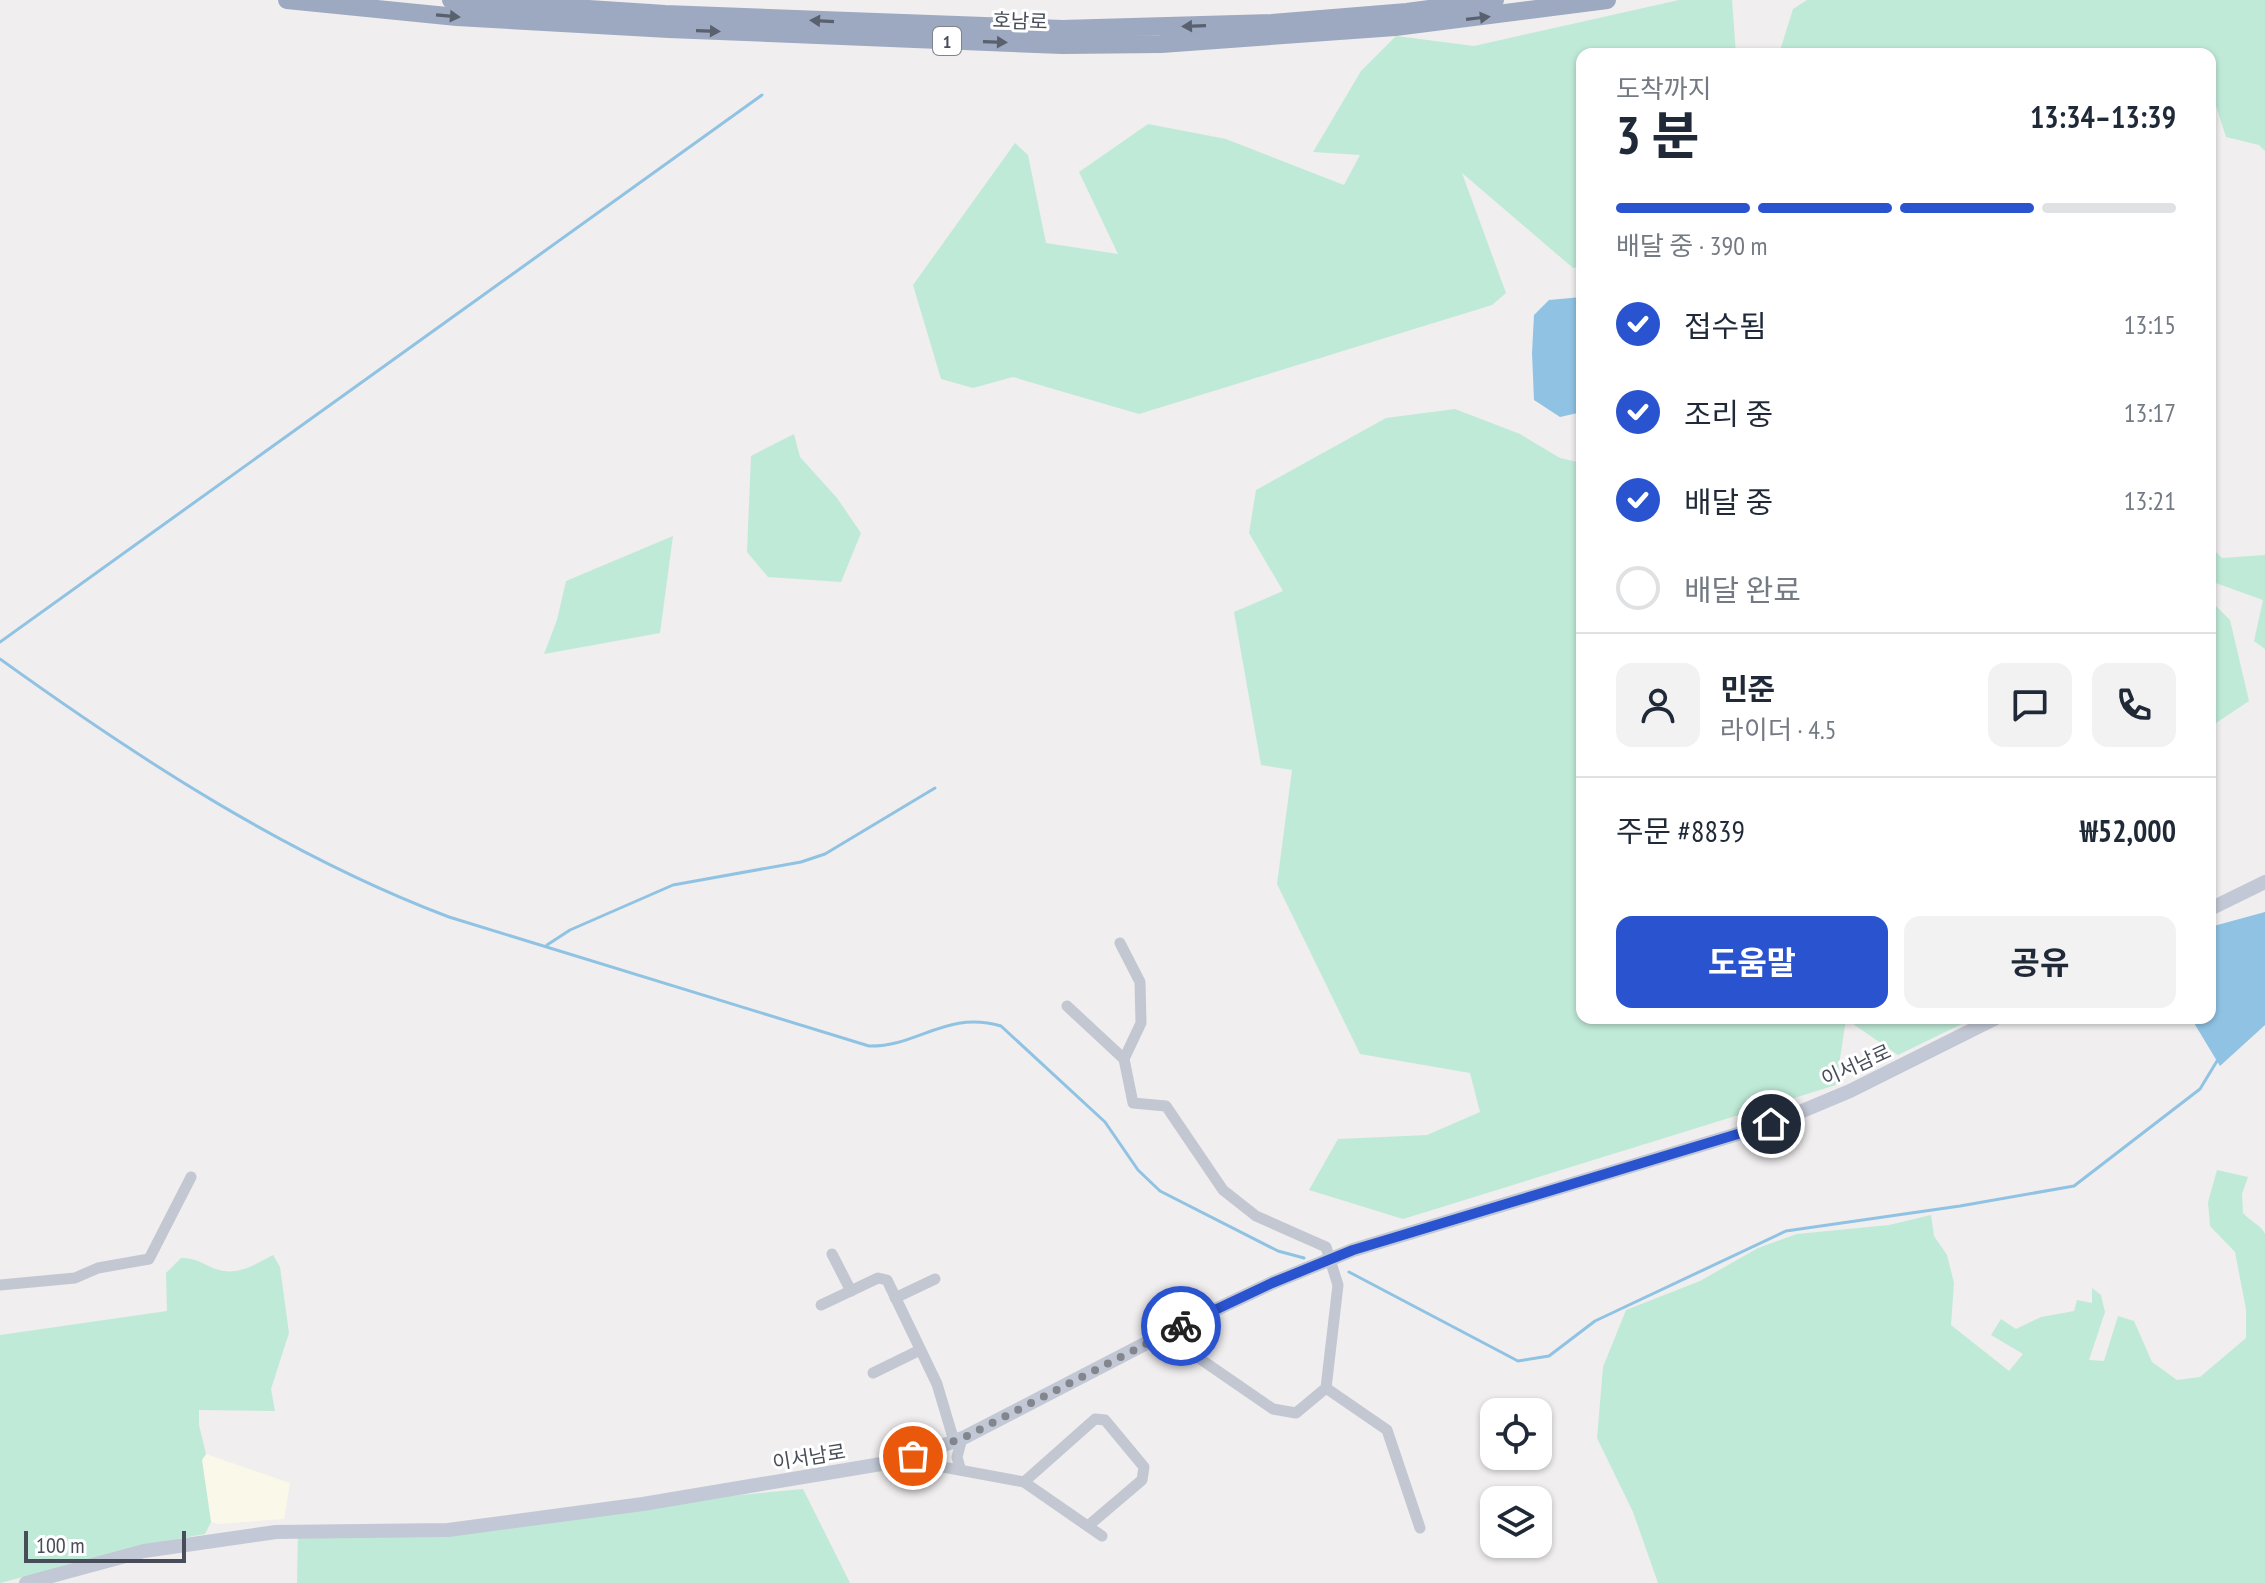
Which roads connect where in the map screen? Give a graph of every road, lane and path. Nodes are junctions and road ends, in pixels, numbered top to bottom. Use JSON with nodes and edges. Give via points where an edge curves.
{"nodes":[{"id":1,"x":287,"y":0,"type":"edge"},
{"id":2,"x":451,"y":0,"type":"edge"},
{"id":3,"x":1495,"y":0,"type":"edge"},
{"id":4,"x":1607,"y":0,"type":"edge"},
{"id":5,"x":2265,"y":882,"type":"edge"},
{"id":6,"x":2216,"y":906,"type":"edge"},
{"id":7,"x":1120,"y":943,"type":"dead end"},
{"id":8,"x":1067,"y":1006,"type":"dead end"},
{"id":9,"x":1984,"y":1024,"type":"edge"},
{"id":10,"x":1124,"y":1059,"type":"junction"},
{"id":11,"x":191,"y":1177,"type":"dead end"},
{"id":12,"x":832,"y":1254,"type":"dead end"},
{"id":13,"x":1328,"y":1260,"type":"junction"},
{"id":14,"x":935,"y":1279,"type":"dead end"},
{"id":15,"x":0,"y":1285,"type":"edge"},
{"id":16,"x":851,"y":1291,"type":"junction"},
{"id":17,"x":895,"y":1298,"type":"junction"},
{"id":18,"x":821,"y":1305,"type":"dead end"},
{"id":19,"x":1164,"y":1334,"type":"junction"},
{"id":20,"x":920,"y":1350,"type":"junction"},
{"id":21,"x":873,"y":1373,"type":"dead end"},
{"id":22,"x":1326,"y":1388,"type":"junction"},
{"id":23,"x":958,"y":1440,"type":"junction"},
{"id":24,"x":905,"y":1460,"type":"junction"},
{"id":25,"x":960,"y":1468,"type":"junction"},
{"id":26,"x":1024,"y":1482,"type":"junction"},
{"id":27,"x":1088,"y":1526,"type":"junction"},
{"id":28,"x":1420,"y":1528,"type":"dead end"},
{"id":29,"x":1102,"y":1536,"type":"dead end"},
{"id":30,"x":26,"y":1583,"type":"edge"}],
"edges":[{"from":1,"to":4,"type":"highway","name":"호남로","number":"1","one_way":true,"via":[[487,19],[1062,45],[1161,44],[1395,27]]},
{"from":3,"to":2,"type":"highway","name":"호남로","number":"1","one_way":true,"via":[[1272,23],[1062,29]]},
{"from":5,"to":6,"type":"main road"},
{"from":7,"to":10,"type":"street","via":[[1140,982],[1141,1023]]},
{"from":8,"to":10,"type":"street"},
{"from":9,"to":13,"type":"main road","name":"이서남로","via":[[1771,1124]]},
{"from":10,"to":13,"type":"street","via":[[1133,1103],[1166,1106],[1223,1190],[1256,1216],[1326,1247]]},
{"from":11,"to":15,"type":"street","via":[[149,1259],[75,1278]]},
{"from":12,"to":16,"type":"street"},
{"from":13,"to":19,"type":"main road","name":"이서남로"},
{"from":13,"to":22,"type":"street","via":[[1338,1285]]},
{"from":14,"to":17,"type":"street"},
{"from":16,"to":17,"type":"street","via":[[878,1278],[887,1280]]},
{"from":16,"to":18,"type":"street"},
{"from":17,"to":20,"type":"street"},
{"from":19,"to":22,"type":"street","via":[[1273,1409],[1296,1413]]},
{"from":19,"to":23,"type":"main road","name":"이서남로"},
{"from":20,"to":21,"type":"street"},
{"from":20,"to":23,"type":"street"},
{"from":22,"to":28,"type":"street","via":[[1387,1430]]},
{"from":23,"to":24,"type":"main road","name":"이서남로"},
{"from":23,"to":25,"type":"street"},
{"from":24,"to":25,"type":"street"},
{"from":24,"to":30,"type":"main road","name":"이서남로","via":[[448,1530],[276,1532],[144,1551]]},
{"from":25,"to":26,"type":"street"},
{"from":26,"to":27,"type":"street"},
{"from":26,"to":27,"type":"street","via":[[1095,1419],[1105,1420],[1144,1467],[1142,1480]]},
{"from":27,"to":29,"type":"street"}]}
